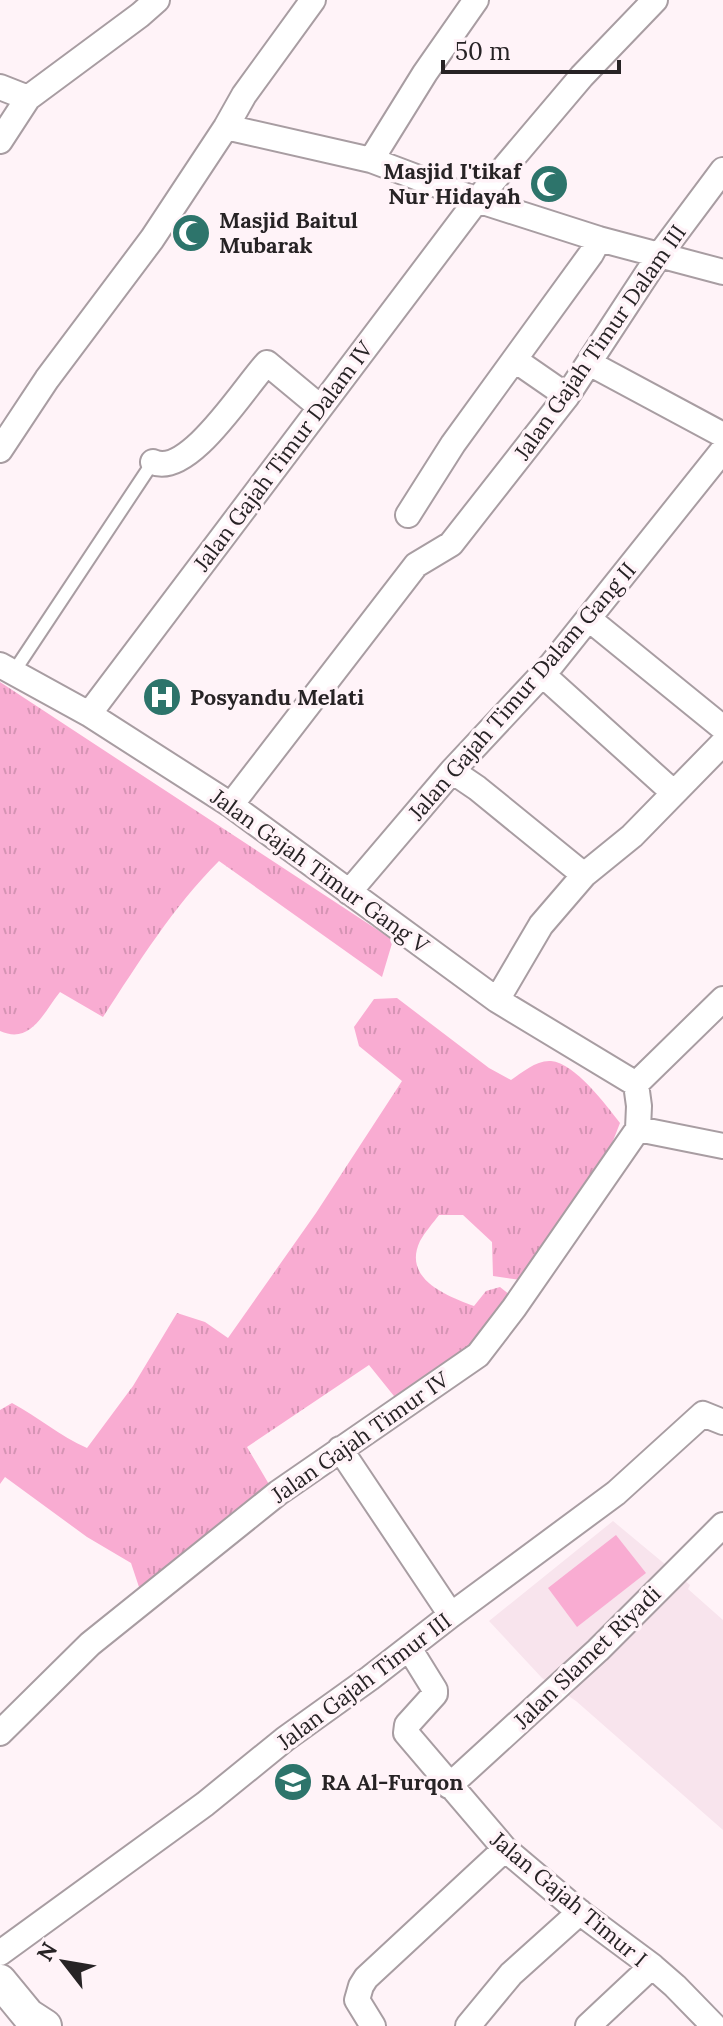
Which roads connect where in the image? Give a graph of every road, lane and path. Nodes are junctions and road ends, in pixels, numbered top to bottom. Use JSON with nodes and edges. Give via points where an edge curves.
{"nodes":[{"id":1,"x":157,"y":0,"type":"edge"},
{"id":2,"x":313,"y":0,"type":"edge"},
{"id":3,"x":476,"y":0,"type":"edge"},
{"id":4,"x":655,"y":0,"type":"edge"},
{"id":5,"x":0,"y":87,"type":"edge"},
{"id":6,"x":28,"y":98,"type":"junction"},
{"id":7,"x":226,"y":127,"type":"junction"},
{"id":8,"x":0,"y":141,"type":"edge"},
{"id":9,"x":371,"y":160,"type":"junction"},
{"id":10,"x":723,"y":170,"type":"edge"},
{"id":11,"x":477,"y":200,"type":"junction"},
{"id":12,"x":599,"y":239,"type":"junction"},
{"id":13,"x":658,"y":257,"type":"junction"},
{"id":14,"x":723,"y":272,"type":"edge"},
{"id":15,"x":515,"y":360,"type":"junction"},
{"id":16,"x":589,"y":363,"type":"junction"},
{"id":17,"x":567,"y":396,"type":"junction"},
{"id":18,"x":320,"y":407,"type":"junction"},
{"id":19,"x":723,"y":435,"type":"edge"},
{"id":20,"x":0,"y":450,"type":"edge"},
{"id":21,"x":723,"y":450,"type":"edge"},
{"id":22,"x":155,"y":459,"type":"joint"},
{"id":23,"x":408,"y":515,"type":"dead end"},
{"id":24,"x":589,"y":619,"type":"junction"},
{"id":25,"x":7,"y":669,"type":"edge"},
{"id":26,"x":542,"y":674,"type":"junction"},
{"id":27,"x":89,"y":714,"type":"junction"},
{"id":28,"x":723,"y":728,"type":"edge"},
{"id":29,"x":723,"y":743,"type":"edge"},
{"id":30,"x":452,"y":771,"type":"junction"},
{"id":31,"x":674,"y":793,"type":"junction"},
{"id":32,"x":231,"y":805,"type":"junction"},
{"id":33,"x":584,"y":875,"type":"junction"},
{"id":34,"x":349,"y":892,"type":"junction"},
{"id":35,"x":723,"y":999,"type":"edge"},
{"id":36,"x":497,"y":1000,"type":"junction"},
{"id":37,"x":636,"y":1084,"type":"junction"},
{"id":38,"x":638,"y":1129,"type":"junction"},
{"id":39,"x":723,"y":1146,"type":"edge"},
{"id":40,"x":723,"y":1422,"type":"edge"},
{"id":41,"x":340,"y":1449,"type":"junction"},
{"id":42,"x":723,"y":1525,"type":"edge"},
{"id":43,"x":451,"y":1615,"type":"junction"},
{"id":44,"x":409,"y":1648,"type":"junction"},
{"id":45,"x":0,"y":1733,"type":"edge"},
{"id":46,"x":449,"y":1786,"type":"junction"},
{"id":47,"x":505,"y":1849,"type":"junction"},
{"id":48,"x":580,"y":1912,"type":"junction"},
{"id":49,"x":0,"y":1953,"type":"edge"},
{"id":50,"x":652,"y":1966,"type":"junction"},
{"id":51,"x":0,"y":1981,"type":"edge"},
{"id":52,"x":45,"y":2026,"type":"edge"},
{"id":53,"x":373,"y":2026,"type":"edge"},
{"id":54,"x":468,"y":2026,"type":"edge"},
{"id":55,"x":588,"y":2026,"type":"edge"},
{"id":56,"x":714,"y":2026,"type":"edge"}],
"edges":[{"from":1,"to":6,"type":"street"},
{"from":2,"to":7,"type":"street"},
{"from":3,"to":9,"type":"street"},
{"from":4,"to":11,"type":"street","name":"Jalan Gajah Timur Dalam IV","via":[[582,76]]},
{"from":5,"to":6,"type":"street"},
{"from":6,"to":8,"type":"street"},
{"from":7,"to":9,"type":"street"},
{"from":7,"to":20,"type":"street"},
{"from":9,"to":11,"type":"street"},
{"from":10,"to":13,"type":"street","name":"Jalan Gajah Timur Dalam III"},
{"from":11,"to":12,"type":"street"},
{"from":11,"to":18,"type":"street","name":"Jalan Gajah Timur Dalam IV"},
{"from":12,"to":13,"type":"street"},
{"from":12,"to":15,"type":"street"},
{"from":13,"to":14,"type":"street"},
{"from":13,"to":16,"type":"street","name":"Jalan Gajah Timur Dalam III"},
{"from":15,"to":17,"type":"street"},
{"from":15,"to":23,"type":"street"},
{"from":16,"to":17,"type":"street","name":"Jalan Gajah Timur Dalam III"},
{"from":16,"to":19,"type":"street"},
{"from":17,"to":32,"type":"street","name":"Jalan Gajah Timur Dalam III","via":[[451,544],[416,565]]},
{"from":18,"to":22,"type":"street","via":[[267,363],[193,451],[164,465]]},
{"from":18,"to":27,"type":"street","name":"Jalan Gajah Timur Dalam IV"},
{"from":21,"to":24,"type":"street","name":"Jalan Gajah Timur Dalam Gang II"},
{"from":22,"to":25,"type":"lane"},
{"from":24,"to":26,"type":"street","name":"Jalan Gajah Timur Dalam Gang II"},
{"from":24,"to":28,"type":"street"},
{"from":25,"to":27,"type":"street","name":"Jalan Gajah Timur Gang V"},
{"from":26,"to":30,"type":"street","name":"Jalan Gajah Timur Dalam Gang II"},
{"from":26,"to":31,"type":"street"},
{"from":27,"to":32,"type":"street","name":"Jalan Gajah Timur Gang V"},
{"from":29,"to":31,"type":"street"},
{"from":30,"to":33,"type":"street"},
{"from":30,"to":34,"type":"street","name":"Jalan Gajah Timur Dalam Gang II"},
{"from":31,"to":33,"type":"street"},
{"from":32,"to":34,"type":"street","name":"Jalan Gajah Timur Gang V"},
{"from":33,"to":36,"type":"street","via":[[541,925]]},
{"from":34,"to":36,"type":"street","name":"Jalan Gajah Timur Gang V"},
{"from":35,"to":37,"type":"street"},
{"from":36,"to":37,"type":"street","name":"Jalan Gajah Timur Gang V"},
{"from":37,"to":38,"type":"street"},
{"from":38,"to":39,"type":"street"},
{"from":38,"to":41,"type":"street","name":"Jalan Gajah Timur IV","via":[[478,1355]]},
{"from":40,"to":43,"type":"street","name":"Jalan Gajah Timur III","via":[[703,1414],[616,1493]]},
{"from":41,"to":43,"type":"street"},
{"from":41,"to":45,"type":"street","name":"Jalan Gajah Timur IV","via":[[90,1644]]},
{"from":42,"to":46,"type":"street","name":"Jalan Slamet Riyadi","via":[[598,1650]]},
{"from":43,"to":44,"type":"street","name":"Jalan Gajah Timur III"},
{"from":44,"to":46,"type":"street","name":"Jalan Gajah Timur I","via":[[435,1694],[406,1733]]},
{"from":44,"to":49,"type":"street","name":"Jalan Gajah Timur III"},
{"from":46,"to":47,"type":"street","name":"Jalan Gajah Timur I"},
{"from":47,"to":48,"type":"street","name":"Jalan Gajah Timur I"},
{"from":47,"to":53,"type":"street","via":[[366,1978],[357,2000]]},
{"from":48,"to":50,"type":"street","name":"Jalan Gajah Timur I"},
{"from":48,"to":54,"type":"street","via":[[511,1974]]},
{"from":50,"to":55,"type":"street","name":"Jalan Gajah Timur I"},
{"from":50,"to":56,"type":"street"},
{"from":51,"to":52,"type":"main road","via":[[28,2015]]}]}
